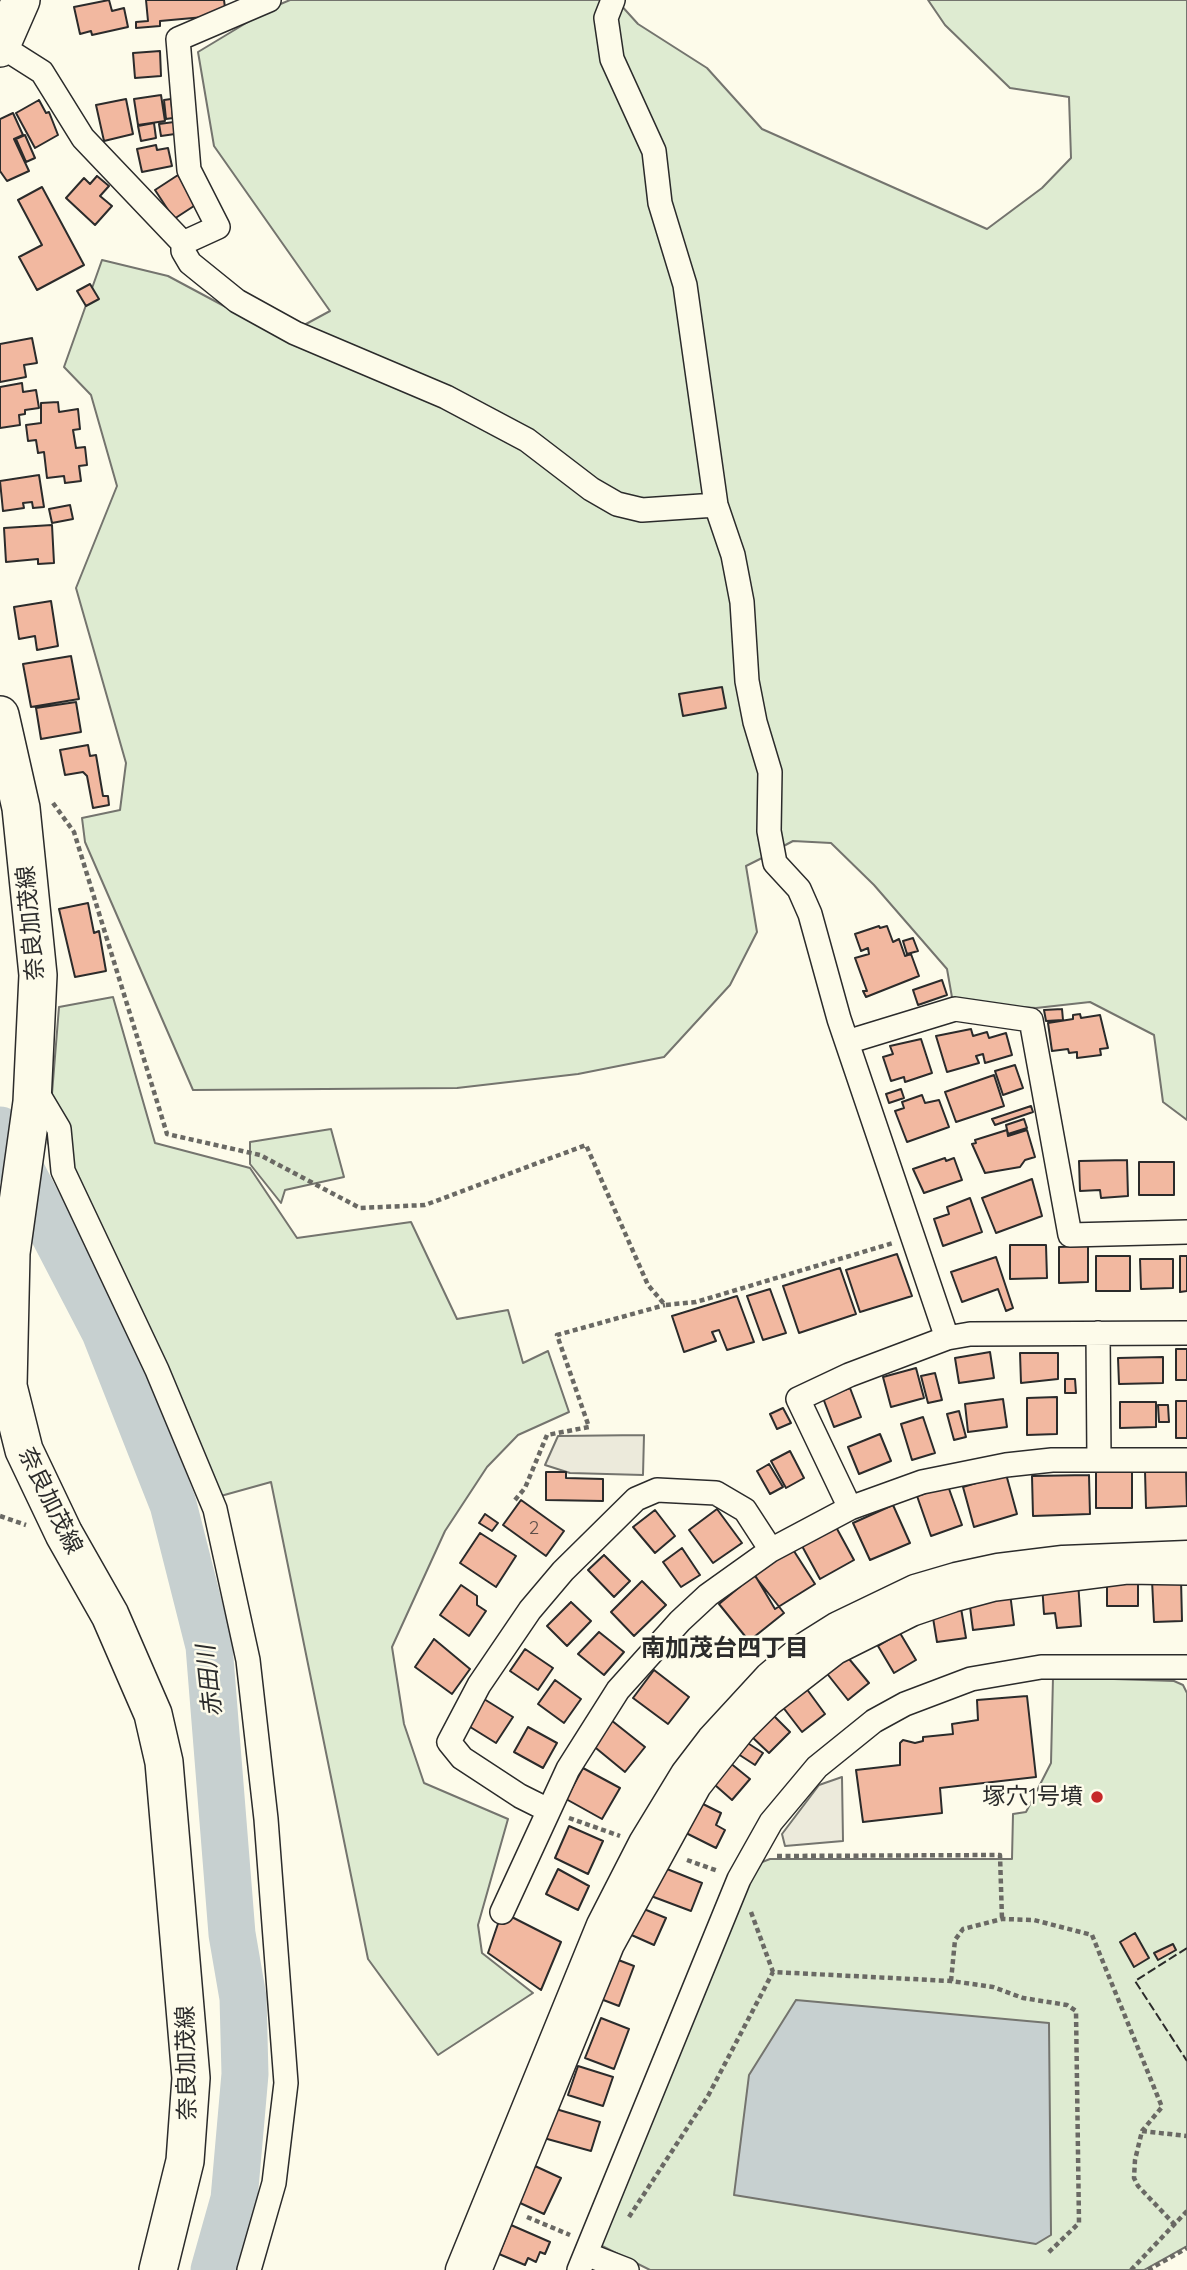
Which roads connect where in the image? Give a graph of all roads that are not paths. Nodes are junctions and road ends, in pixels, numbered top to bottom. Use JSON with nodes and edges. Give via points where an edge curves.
{"nodes":[{"id":1,"x":21,"y":0,"type":"edge"},
{"id":2,"x":613,"y":0,"type":"edge"},
{"id":3,"x":256,"y":2,"type":"edge"},
{"id":4,"x":0,"y":47,"type":"edge"},
{"id":5,"x":183,"y":243,"type":"junction"},
{"id":6,"x":716,"y":505,"type":"junction"},
{"id":7,"x":0,"y":715,"type":"edge"},
{"id":8,"x":847,"y":1042,"type":"junction"},
{"id":9,"x":32,"y":1093,"type":"junction"},
{"id":10,"x":1187,"y":1233,"type":"edge"},
{"id":11,"x":1098,"y":1333,"type":"junction"},
{"id":12,"x":1187,"y":1334,"type":"edge"},
{"id":13,"x":947,"y":1338,"type":"junction"},
{"id":14,"x":1099,"y":1460,"type":"junction"},
{"id":15,"x":1187,"y":1460,"type":"edge"},
{"id":16,"x":850,"y":1508,"type":"junction"},
{"id":17,"x":771,"y":1550,"type":"junction"},
{"id":18,"x":1187,"y":1556,"type":"edge"},
{"id":19,"x":1187,"y":1573,"type":"edge"},
{"id":20,"x":1185,"y":1670,"type":"edge"},
{"id":21,"x":548,"y":1810,"type":"junction"},
{"id":22,"x":502,"y":1912,"type":"dead end"},
{"id":23,"x":589,"y":2261,"type":"edge"},
{"id":24,"x":158,"y":2270,"type":"edge"},
{"id":25,"x":249,"y":2270,"type":"edge"},
{"id":26,"x":461,"y":2270,"type":"edge"},
{"id":27,"x":480,"y":2270,"type":"edge"},
{"id":28,"x":627,"y":2270,"type":"edge"}],
"edges":[{"from":1,"to":4,"type":"main road"},
{"from":2,"to":6,"type":"street","via":[[606,18],[612,60],[654,150],[660,203],[685,285]]},
{"from":3,"to":5,"type":"street","via":[[178,39],[189,170],[218,227]]},
{"from":4,"to":5,"type":"street","via":[[42,72],[83,138]]},
{"from":5,"to":6,"type":"street","via":[[190,263],[237,301],[295,333],[385,369],[527,440],[617,504],[642,510]]},
{"from":6,"to":8,"type":"street","via":[[742,602],[747,681],[770,772],[769,831],[775,863],[799,889],[810,914]]},
{"from":7,"to":9,"type":"main road","name":"奈良加茂線","via":[[21,808],[38,975]]},
{"from":8,"to":10,"type":"street","via":[[955,1009],[1031,1020],[1070,1235]]},
{"from":8,"to":13,"type":"street"},
{"from":9,"to":24,"type":"main road","name":"奈良加茂線","via":[[12,1252],[6,1360],[17,1429],[64,1534],[110,1615],[153,1714],[164,1762],[191,2078],[185,2161]]},
{"from":9,"to":25,"type":"street","via":[[59,1129],[63,1171],[157,1370],[215,1509],[248,1661],[266,1819],[286,2083],[274,2183]]},
{"from":11,"to":12,"type":"street"},
{"from":11,"to":13,"type":"street"},
{"from":11,"to":14,"type":"street"},
{"from":13,"to":16,"type":"street","via":[[798,1399]]},
{"from":14,"to":15,"type":"street"},
{"from":14,"to":16,"type":"street","via":[[1006,1465],[959,1473]]},
{"from":16,"to":17,"type":"street"},
{"from":17,"to":21,"type":"street","via":[[708,1595],[648,1654],[592,1728]]},
{"from":17,"to":21,"type":"street","via":[[745,1510],[716,1493],[657,1490],[636,1499],[563,1571],[503,1647],[449,1742],[462,1758]]},
{"from":18,"to":26,"type":"street","via":[[1063,1561],[956,1578],[915,1590],[848,1622],[803,1649],[770,1677],[686,1774],[644,1843],[602,1925]]},
{"from":19,"to":27,"type":"street","via":[[1127,1572],[995,1589],[944,1603],[875,1631],[802,1676],[744,1730],[699,1787],[612,1946]]},
{"from":20,"to":23,"type":"street","via":[[1041,1667],[1006,1671],[937,1690],[844,1742],[792,1793],[738,1879]]},
{"from":21,"to":22,"type":"street"},
{"from":23,"to":28,"type":"street"}]}
